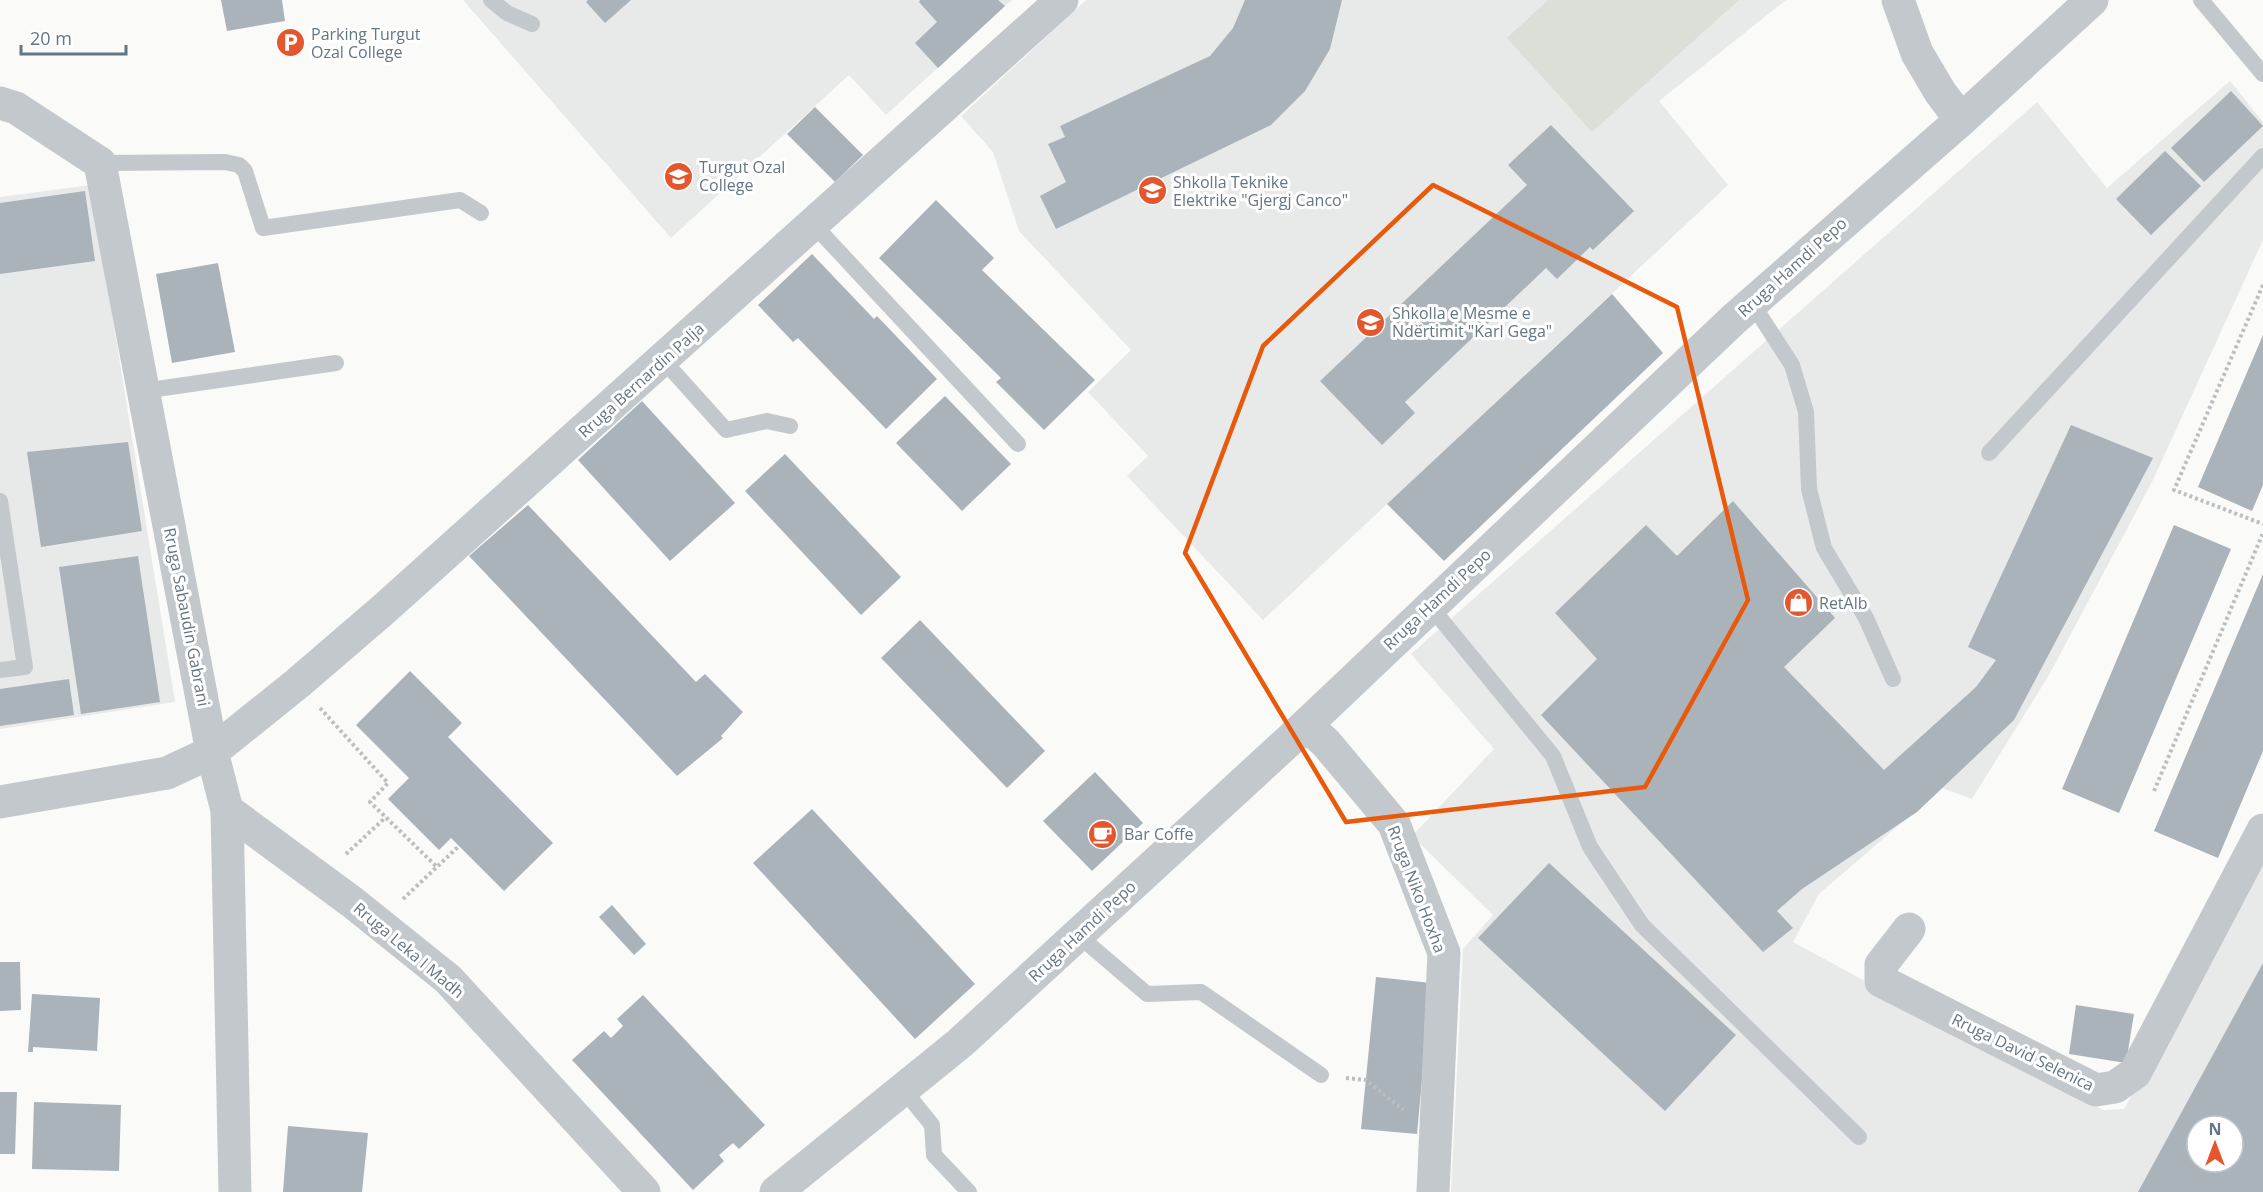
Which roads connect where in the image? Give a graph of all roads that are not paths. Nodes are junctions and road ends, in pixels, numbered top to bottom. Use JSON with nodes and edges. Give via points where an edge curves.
{"nodes":[{"id":1,"x":491,"y":0,"type":"edge"},
{"id":2,"x":1062,"y":0,"type":"edge"},
{"id":3,"x":1898,"y":0,"type":"edge"},
{"id":4,"x":2092,"y":0,"type":"edge"},
{"id":5,"x":2201,"y":0,"type":"edge"},
{"id":6,"x":532,"y":24,"type":"dead end"},
{"id":7,"x":2263,"y":74,"type":"edge"},
{"id":8,"x":0,"y":102,"type":"edge"},
{"id":9,"x":1961,"y":120,"type":"junction"},
{"id":10,"x":2263,"y":156,"type":"edge"},
{"id":11,"x":100,"y":163,"type":"junction"},
{"id":12,"x":481,"y":213,"type":"dead end"},
{"id":13,"x":814,"y":225,"type":"junction"},
{"id":14,"x":1752,"y":303,"type":"junction"},
{"id":15,"x":663,"y":360,"type":"junction"},
{"id":16,"x":336,"y":363,"type":"dead end"},
{"id":17,"x":143,"y":391,"type":"junction"},
{"id":18,"x":790,"y":426,"type":"dead end"},
{"id":19,"x":1018,"y":444,"type":"dead end"},
{"id":20,"x":1989,"y":453,"type":"dead end"},
{"id":21,"x":0,"y":501,"type":"edge"},
{"id":22,"x":1430,"y":606,"type":"junction"},
{"id":23,"x":0,"y":670,"type":"edge"},
{"id":24,"x":1893,"y":679,"type":"dead end"},
{"id":25,"x":1306,"y":725,"type":"junction"},
{"id":26,"x":212,"y":752,"type":"junction"},
{"id":27,"x":0,"y":802,"type":"edge"},
{"id":28,"x":227,"y":810,"type":"junction"},
{"id":29,"x":2263,"y":830,"type":"edge"},
{"id":30,"x":1909,"y":929,"type":"dead end"},
{"id":31,"x":1078,"y":935,"type":"junction"},
{"id":32,"x":1321,"y":1075,"type":"road end"},
{"id":33,"x":903,"y":1089,"type":"junction"},
{"id":34,"x":1859,"y":1137,"type":"dead end"},
{"id":35,"x":236,"y":1192,"type":"edge"},
{"id":36,"x":644,"y":1192,"type":"edge"},
{"id":37,"x":776,"y":1192,"type":"edge"},
{"id":38,"x":969,"y":1192,"type":"edge"},
{"id":39,"x":1433,"y":1192,"type":"edge"}],
"edges":[{"from":1,"to":6,"type":"lane","via":[[507,13]]},
{"from":2,"to":13,"type":"street","name":"Rruga Bernardin Palja"},
{"from":3,"to":9,"type":"street","via":[[1917,53]]},
{"from":4,"to":9,"type":"street","name":"Rruga Hamdi Pepo"},
{"from":5,"to":7,"type":"lane"},
{"from":8,"to":11,"type":"street","via":[[16,108]]},
{"from":9,"to":14,"type":"street","name":"Rruga Hamdi Pepo"},
{"from":10,"to":20,"type":"lane"},
{"from":11,"to":12,"type":"lane","via":[[239,165],[245,171],[263,228],[460,200]]},
{"from":11,"to":17,"type":"street","name":"Rruga Sabaudin Gabrani"},
{"from":13,"to":15,"type":"street","name":"Rruga Bernardin Palja"},
{"from":13,"to":19,"type":"lane"},
{"from":14,"to":22,"type":"street","name":"Rruga Hamdi Pepo"},
{"from":14,"to":24,"type":"lane","via":[[1791,365],[1806,412],[1809,489],[1824,548],[1866,618]]},
{"from":15,"to":18,"type":"lane","via":[[726,430],[767,421]]},
{"from":15,"to":26,"type":"street","name":"Rruga Bernardin Palja","via":[[377,615]]},
{"from":16,"to":17,"type":"lane"},
{"from":17,"to":26,"type":"street","name":"Rruga Sabaudin Gabrani"},
{"from":21,"to":23,"type":"lane","via":[[25,667]]},
{"from":22,"to":25,"type":"street","name":"Rruga Hamdi Pepo"},
{"from":22,"to":34,"type":"lane","via":[[1553,756],[1590,847],[1642,925]]},
{"from":25,"to":31,"type":"street","name":"Rruga Hamdi Pepo"},
{"from":25,"to":39,"type":"street","name":"Rruga Niko Hoxha","via":[[1326,742],[1394,824],[1444,953]]},
{"from":26,"to":27,"type":"street","name":"Rruga Bernardin Palja","via":[[167,773]]},
{"from":26,"to":28,"type":"street","name":"Rruga Sabaudin Gabrani"},
{"from":28,"to":35,"type":"street","name":"Rruga Sabaudin Gabrani"},
{"from":28,"to":36,"type":"street","name":"Rruga Leka I Madh","via":[[448,979]]},
{"from":29,"to":30,"type":"street","name":"Rruga David Selenica","via":[[2135,1073],[2115,1087],[2096,1090],[1881,981],[1881,964]]},
{"from":31,"to":32,"type":"lane","via":[[1147,994],[1201,992]]},
{"from":31,"to":33,"type":"street","name":"Rruga Hamdi Pepo","via":[[960,1043]]},
{"from":33,"to":37,"type":"street","name":"Rruga Hamdi Pepo"},
{"from":33,"to":38,"type":"lane","via":[[932,1125],[934,1155]]}]}
